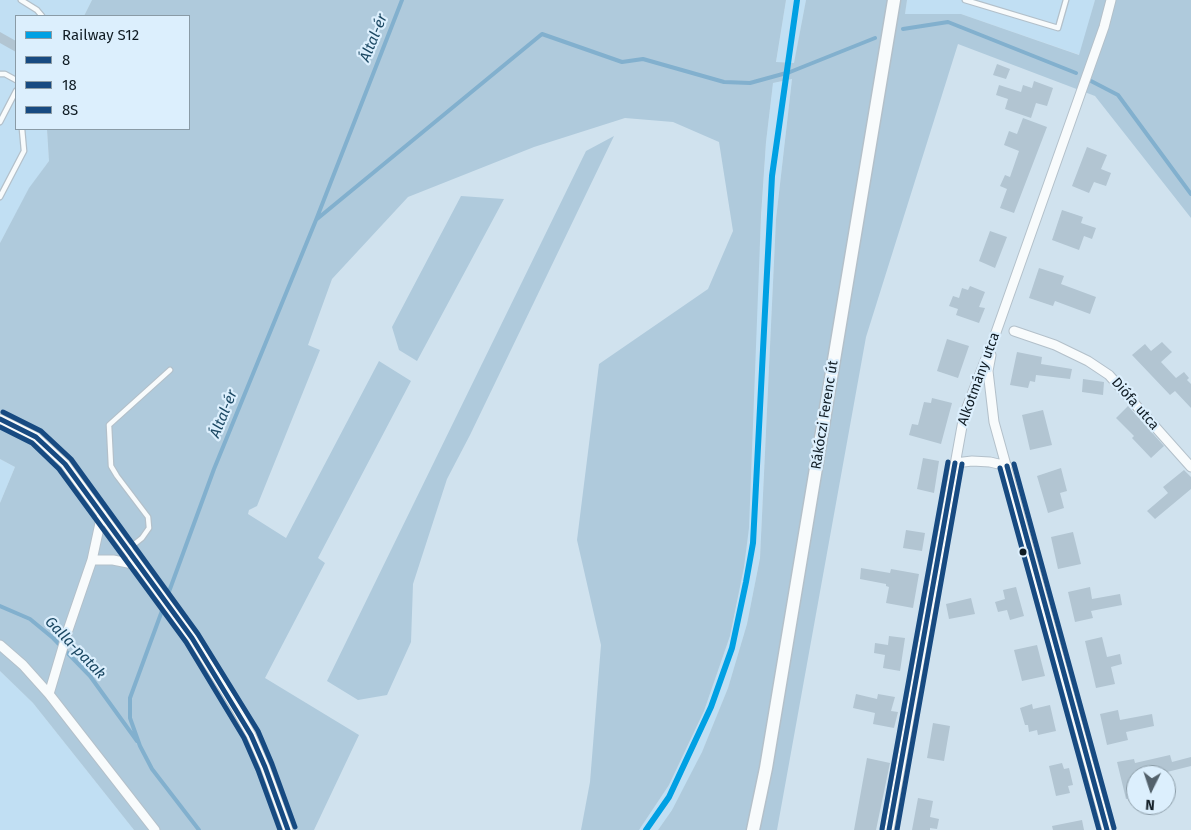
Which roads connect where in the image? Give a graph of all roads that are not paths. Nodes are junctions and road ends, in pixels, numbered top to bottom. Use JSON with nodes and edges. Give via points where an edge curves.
{"nodes":[{"id":1,"x":21,"y":0,"type":"edge"},
{"id":2,"x":894,"y":0,"type":"edge"},
{"id":3,"x":965,"y":0,"type":"edge"},
{"id":4,"x":1066,"y":0,"type":"edge"},
{"id":5,"x":1111,"y":0,"type":"edge"},
{"id":6,"x":41,"y":15,"type":"edge"},
{"id":7,"x":0,"y":74,"type":"edge"},
{"id":8,"x":15,"y":79,"type":"edge"},
{"id":9,"x":15,"y":93,"type":"edge"},
{"id":10,"x":0,"y":122,"type":"edge"},
{"id":11,"x":22,"y":130,"type":"edge"},
{"id":12,"x":0,"y":197,"type":"edge"},
{"id":13,"x":1014,"y":331,"type":"dead end"},
{"id":14,"x":994,"y":338,"type":"junction"},
{"id":15,"x":170,"y":370,"type":"dead end"},
{"id":16,"x":0,"y":419,"type":"edge"},
{"id":17,"x":955,"y":463,"type":"junction"},
{"id":18,"x":1007,"y":466,"type":"junction"},
{"id":19,"x":1191,"y":467,"type":"edge"},
{"id":20,"x":102,"y":514,"type":"junction"},
{"id":21,"x":127,"y":550,"type":"junction"},
{"id":22,"x":92,"y":560,"type":"junction"},
{"id":23,"x":138,"y":565,"type":"junction"},
{"id":24,"x":0,"y":645,"type":"edge"},
{"id":25,"x":49,"y":694,"type":"junction"},
{"id":26,"x":155,"y":830,"type":"edge"},
{"id":27,"x":288,"y":830,"type":"edge"},
{"id":28,"x":753,"y":830,"type":"edge"},
{"id":29,"x":889,"y":830,"type":"edge"},
{"id":30,"x":1107,"y":830,"type":"edge"}],
"edges":[{"from":1,"to":6,"type":"lane"},
{"from":2,"to":28,"type":"main road","name":"Rákóczi Ferenc út"},
{"from":3,"to":4,"type":"lane","via":[[1058,28]]},
{"from":5,"to":14,"type":"street","name":"Alkotmány utca"},
{"from":7,"to":8,"type":"lane"},
{"from":9,"to":10,"type":"lane"},
{"from":11,"to":12,"type":"lane","via":[[24,151]]},
{"from":13,"to":19,"type":"street","name":"Diófa utca","via":[[1055,345],[1109,375]]},
{"from":14,"to":17,"type":"street","name":"Alkotmány utca","via":[[967,403]]},
{"from":14,"to":18,"type":"street","via":[[988,371],[990,395]]},
{"from":15,"to":21,"type":"lane","via":[[109,426],[111,466],[148,517],[149,528]]},
{"from":16,"to":20,"type":"street","via":[[36,437],[66,464]]},
{"from":17,"to":18,"type":"street","via":[[990,462]]},
{"from":17,"to":29,"type":"street","name":"Alkotmány utca"},
{"from":18,"to":30,"type":"street"},
{"from":20,"to":21,"type":"street"},
{"from":20,"to":22,"type":"street"},
{"from":21,"to":23,"type":"street"},
{"from":22,"to":23,"type":"street"},
{"from":22,"to":25,"type":"street"},
{"from":23,"to":27,"type":"street","via":[[192,638],[236,708],[265,767]]},
{"from":24,"to":25,"type":"street"},
{"from":25,"to":26,"type":"street"}]}
